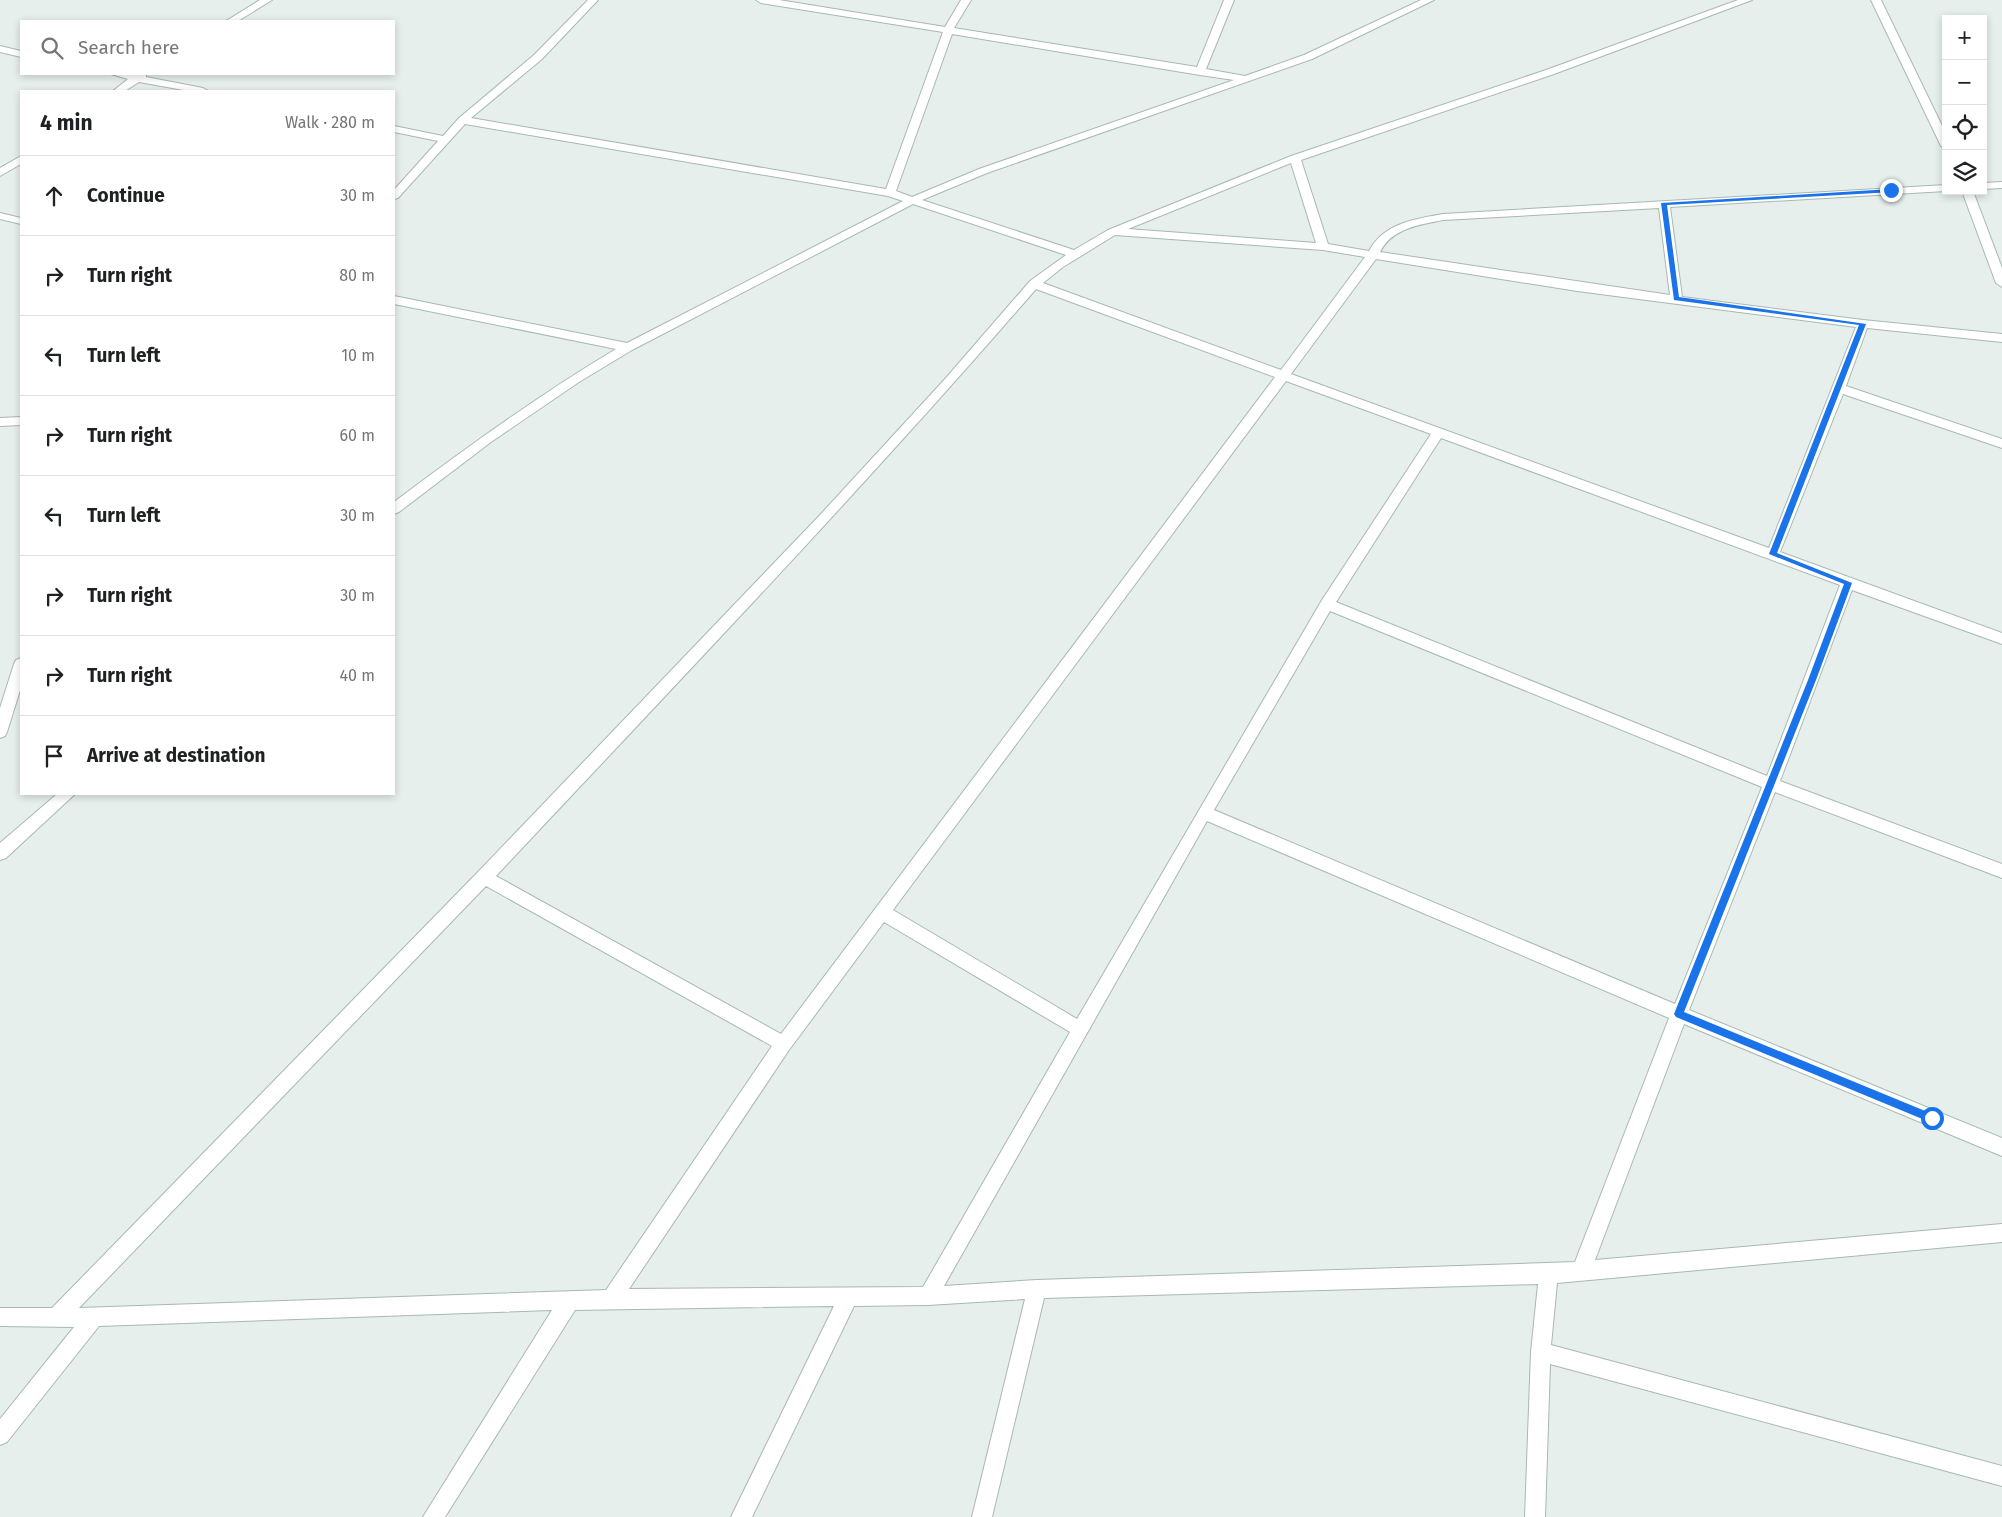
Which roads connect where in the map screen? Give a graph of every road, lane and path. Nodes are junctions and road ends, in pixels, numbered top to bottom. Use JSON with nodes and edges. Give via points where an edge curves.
{"nodes":[{"id":1,"x":267,"y":0,"type":"edge"},
{"id":2,"x":593,"y":0,"type":"edge"},
{"id":3,"x":761,"y":0,"type":"edge"},
{"id":4,"x":966,"y":0,"type":"edge"},
{"id":5,"x":1230,"y":0,"type":"edge"},
{"id":6,"x":1429,"y":0,"type":"edge"},
{"id":7,"x":1747,"y":0,"type":"edge"},
{"id":8,"x":1876,"y":0,"type":"edge"},
{"id":9,"x":233,"y":20,"type":"edge"},
{"id":10,"x":948,"y":31,"type":"junction"},
{"id":11,"x":0,"y":49,"type":"edge"},
{"id":12,"x":20,"y":54,"type":"edge"},
{"id":13,"x":1200,"y":72,"type":"junction"},
{"id":14,"x":140,"y":76,"type":"edge"},
{"id":15,"x":1246,"y":79,"type":"junction"},
{"id":16,"x":119,"y":90,"type":"edge"},
{"id":17,"x":199,"y":90,"type":"edge"},
{"id":18,"x":463,"y":120,"type":"junction"},
{"id":19,"x":395,"y":129,"type":"edge"},
{"id":20,"x":1942,"y":138,"type":"edge"},
{"id":21,"x":443,"y":139,"type":"junction"},
{"id":22,"x":1295,"y":158,"type":"junction"},
{"id":23,"x":20,"y":160,"type":"edge"},
{"id":24,"x":0,"y":173,"type":"edge"},
{"id":25,"x":2002,"y":185,"type":"edge"},
{"id":26,"x":1987,"y":186,"type":"edge"},
{"id":27,"x":1942,"y":188,"type":"edge"},
{"id":28,"x":890,"y":193,"type":"junction"},
{"id":29,"x":395,"y":195,"type":"edge"},
{"id":30,"x":1969,"y":195,"type":"edge"},
{"id":31,"x":913,"y":200,"type":"junction"},
{"id":32,"x":1664,"y":203,"type":"junction"},
{"id":33,"x":0,"y":216,"type":"edge"},
{"id":34,"x":20,"y":221,"type":"edge"},
{"id":35,"x":1112,"y":232,"type":"junction"},
{"id":36,"x":1323,"y":247,"type":"junction"},
{"id":37,"x":1075,"y":254,"type":"junction"},
{"id":38,"x":1373,"y":255,"type":"junction"},
{"id":39,"x":2002,"y":283,"type":"edge"},
{"id":40,"x":1034,"y":284,"type":"junction"},
{"id":41,"x":1676,"y":299,"type":"junction"},
{"id":42,"x":395,"y":300,"type":"edge"},
{"id":43,"x":1863,"y":324,"type":"junction"},
{"id":44,"x":2002,"y":338,"type":"edge"},
{"id":45,"x":628,"y":346,"type":"junction"},
{"id":46,"x":1284,"y":375,"type":"junction"},
{"id":47,"x":1839,"y":388,"type":"junction"},
{"id":48,"x":20,"y":421,"type":"edge"},
{"id":49,"x":0,"y":422,"type":"edge"},
{"id":50,"x":1439,"y":432,"type":"junction"},
{"id":51,"x":2002,"y":444,"type":"edge"},
{"id":52,"x":395,"y":508,"type":"edge"},
{"id":53,"x":1773,"y":554,"type":"junction"},
{"id":54,"x":1848,"y":583,"type":"junction"},
{"id":55,"x":1328,"y":604,"type":"junction"},
{"id":56,"x":2002,"y":639,"type":"edge"},
{"id":57,"x":20,"y":667,"type":"edge"},
{"id":58,"x":3,"y":711,"type":"edge"},
{"id":59,"x":0,"y":732,"type":"edge"},
{"id":60,"x":1771,"y":784,"type":"junction"},
{"id":61,"x":66,"y":795,"type":"edge"},
{"id":62,"x":1204,"y":813,"type":"junction"},
{"id":63,"x":0,"y":853,"type":"edge"},
{"id":64,"x":2002,"y":871,"type":"edge"},
{"id":65,"x":484,"y":877,"type":"junction"},
{"id":66,"x":882,"y":912,"type":"junction"},
{"id":67,"x":1679,"y":1014,"type":"junction"},
{"id":68,"x":1080,"y":1029,"type":"junction"},
{"id":69,"x":783,"y":1044,"type":"junction"},
{"id":70,"x":2002,"y":1147,"type":"edge"},
{"id":71,"x":2002,"y":1233,"type":"edge"},
{"id":72,"x":1582,"y":1269,"type":"junction"},
{"id":73,"x":1548,"y":1274,"type":"junction"},
{"id":74,"x":1036,"y":1289,"type":"junction"},
{"id":75,"x":849,"y":1296,"type":"junction"},
{"id":76,"x":928,"y":1296,"type":"junction"},
{"id":77,"x":611,"y":1299,"type":"junction"},
{"id":78,"x":570,"y":1300,"type":"junction"},
{"id":79,"x":0,"y":1317,"type":"edge"},
{"id":80,"x":94,"y":1317,"type":"junction"},
{"id":81,"x":56,"y":1318,"type":"junction"},
{"id":82,"x":1541,"y":1352,"type":"junction"},
{"id":83,"x":0,"y":1434,"type":"edge"},
{"id":84,"x":2002,"y":1476,"type":"edge"},
{"id":85,"x":433,"y":1517,"type":"edge"},
{"id":86,"x":741,"y":1517,"type":"edge"},
{"id":87,"x":982,"y":1517,"type":"edge"},
{"id":88,"x":1536,"y":1517,"type":"edge"}],
"edges":[{"from":1,"to":9,"type":"street"},
{"from":2,"to":18,"type":"street","via":[[538,57]]},
{"from":3,"to":10,"type":"street"},
{"from":4,"to":10,"type":"street"},
{"from":5,"to":13,"type":"street"},
{"from":6,"to":15,"type":"street","via":[[1308,57]]},
{"from":7,"to":22,"type":"street","via":[[1550,72]]},
{"from":8,"to":20,"type":"street"},
{"from":10,"to":13,"type":"street"},
{"from":10,"to":28,"type":"street"},
{"from":11,"to":12,"type":"street"},
{"from":13,"to":15,"type":"street"},
{"from":14,"to":16,"type":"street"},
{"from":14,"to":17,"type":"street"},
{"from":15,"to":31,"type":"street","via":[[983,171]]},
{"from":18,"to":21,"type":"street"},
{"from":18,"to":28,"type":"street"},
{"from":19,"to":21,"type":"street"},
{"from":21,"to":29,"type":"street"},
{"from":22,"to":35,"type":"street"},
{"from":22,"to":36,"type":"street"},
{"from":23,"to":24,"type":"street"},
{"from":25,"to":26,"type":"street"},
{"from":27,"to":32,"type":"street"},
{"from":28,"to":31,"type":"street"},
{"from":30,"to":39,"type":"street"},
{"from":31,"to":37,"type":"street"},
{"from":31,"to":45,"type":"street"},
{"from":32,"to":38,"type":"street","via":[[1443,217],[1408,224],[1388,234],[1378,241]]},
{"from":32,"to":41,"type":"street"},
{"from":33,"to":34,"type":"street"},
{"from":35,"to":36,"type":"street"},
{"from":35,"to":37,"type":"street"},
{"from":36,"to":38,"type":"street"},
{"from":37,"to":40,"type":"street"},
{"from":38,"to":41,"type":"street","via":[[1568,286]]},
{"from":38,"to":46,"type":"street"},
{"from":40,"to":46,"type":"street"},
{"from":40,"to":65,"type":"street","via":[[831,511]]},
{"from":41,"to":43,"type":"street"},
{"from":42,"to":45,"type":"street"},
{"from":43,"to":44,"type":"street"},
{"from":43,"to":47,"type":"street"},
{"from":45,"to":52,"type":"street","via":[[486,439]]},
{"from":46,"to":50,"type":"street"},
{"from":46,"to":66,"type":"street"},
{"from":47,"to":51,"type":"street"},
{"from":47,"to":53,"type":"street"},
{"from":48,"to":49,"type":"street"},
{"from":50,"to":53,"type":"street"},
{"from":50,"to":55,"type":"street"},
{"from":53,"to":54,"type":"street"},
{"from":54,"to":56,"type":"street"},
{"from":54,"to":60,"type":"street"},
{"from":55,"to":60,"type":"street"},
{"from":55,"to":62,"type":"street"},
{"from":57,"to":58,"type":"street"},
{"from":58,"to":59,"type":"street"},
{"from":60,"to":64,"type":"street"},
{"from":60,"to":67,"type":"street"},
{"from":61,"to":63,"type":"street"},
{"from":62,"to":67,"type":"street"},
{"from":62,"to":68,"type":"street"},
{"from":65,"to":69,"type":"street"},
{"from":65,"to":81,"type":"street"},
{"from":66,"to":68,"type":"street"},
{"from":66,"to":69,"type":"street"},
{"from":67,"to":70,"type":"street"},
{"from":67,"to":72,"type":"street"},
{"from":68,"to":76,"type":"street"},
{"from":69,"to":77,"type":"street"},
{"from":71,"to":72,"type":"street"},
{"from":72,"to":73,"type":"street"},
{"from":73,"to":74,"type":"street"},
{"from":73,"to":82,"type":"street"},
{"from":74,"to":76,"type":"street"},
{"from":74,"to":87,"type":"street"},
{"from":75,"to":76,"type":"street"},
{"from":75,"to":77,"type":"street"},
{"from":75,"to":86,"type":"street"},
{"from":77,"to":78,"type":"street"},
{"from":78,"to":80,"type":"street"},
{"from":78,"to":85,"type":"street"},
{"from":79,"to":81,"type":"street"},
{"from":80,"to":81,"type":"street"},
{"from":80,"to":83,"type":"street"},
{"from":82,"to":84,"type":"street"},
{"from":82,"to":88,"type":"street"}]}
